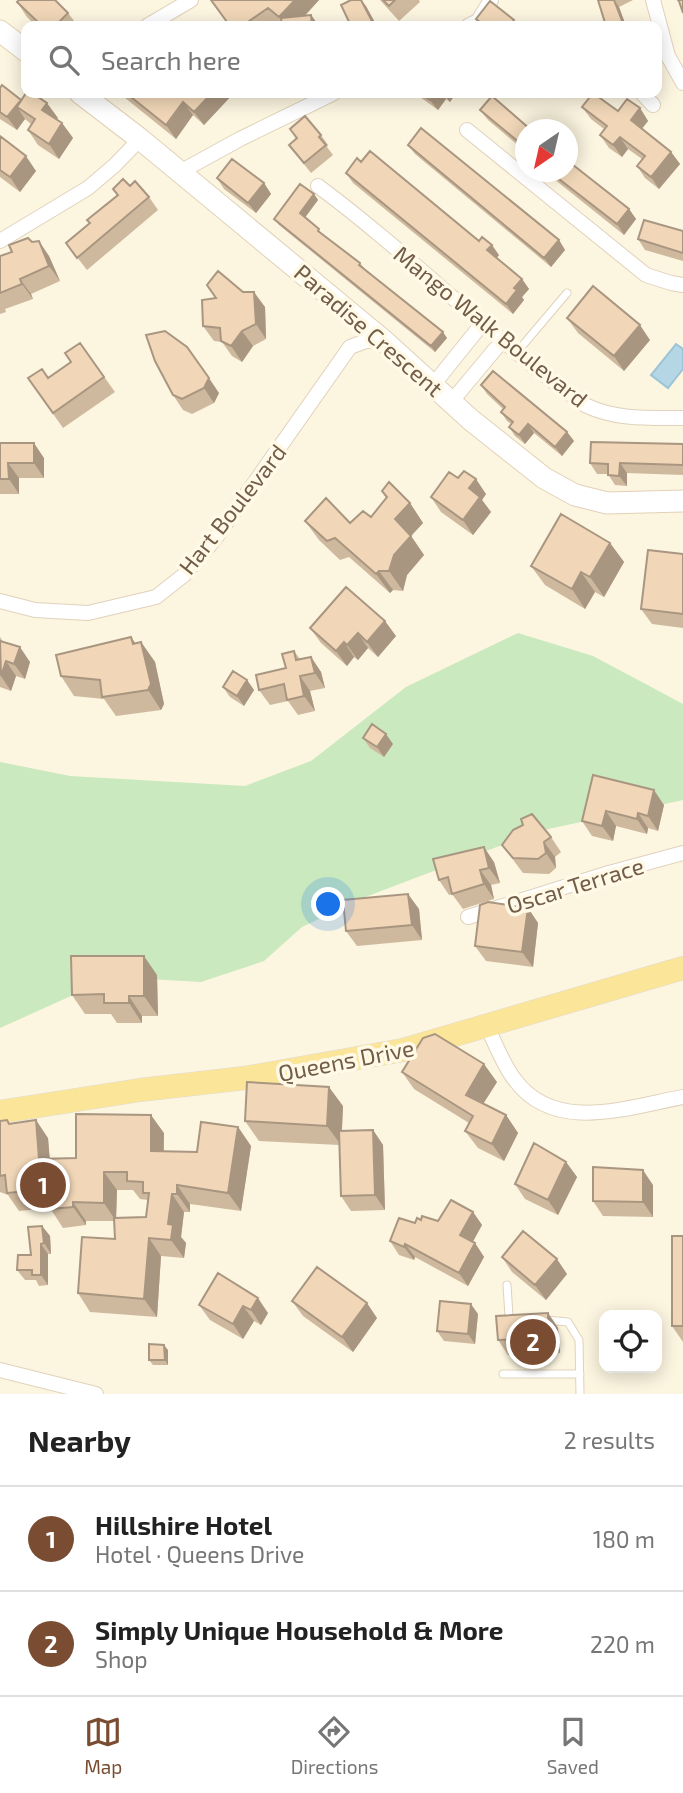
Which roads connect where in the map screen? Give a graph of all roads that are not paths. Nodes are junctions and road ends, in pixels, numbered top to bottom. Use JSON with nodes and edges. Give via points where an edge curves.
{"nodes":[{"id":1,"x":191,"y":0,"type":"edge"},
{"id":2,"x":491,"y":0,"type":"edge"},
{"id":3,"x":653,"y":0,"type":"edge"},
{"id":4,"x":155,"y":21,"type":"edge"},
{"id":5,"x":478,"y":21,"type":"edge"},
{"id":6,"x":656,"y":21,"type":"edge"},
{"id":7,"x":0,"y":31,"type":"edge"},
{"id":8,"x":21,"y":47,"type":"edge"},
{"id":9,"x":662,"y":58,"type":"edge"},
{"id":10,"x":683,"y":81,"type":"edge"},
{"id":11,"x":87,"y":98,"type":"edge"},
{"id":12,"x":324,"y":98,"type":"edge"},
{"id":13,"x":647,"y":98,"type":"edge"},
{"id":14,"x":653,"y":105,"type":"dead end"},
{"id":15,"x":467,"y":130,"type":"dead end"},
{"id":16,"x":140,"y":139,"type":"junction"},
{"id":17,"x":180,"y":172,"type":"junction"},
{"id":18,"x":318,"y":186,"type":"dead end"},
{"id":19,"x":0,"y":242,"type":"edge"},
{"id":20,"x":683,"y":285,"type":"edge"},
{"id":21,"x":567,"y":293,"type":"dead end"},
{"id":22,"x":482,"y":324,"type":"junction"},
{"id":23,"x":383,"y":340,"type":"junction"},
{"id":24,"x":502,"y":341,"type":"junction"},
{"id":25,"x":517,"y":352,"type":"junction"},
{"id":26,"x":433,"y":385,"type":"junction"},
{"id":27,"x":452,"y":401,"type":"junction"},
{"id":28,"x":683,"y":418,"type":"edge"},
{"id":29,"x":683,"y":501,"type":"edge"},
{"id":30,"x":0,"y":601,"type":"edge"},
{"id":31,"x":683,"y":853,"type":"edge"},
{"id":32,"x":468,"y":917,"type":"dead end"},
{"id":33,"x":683,"y":968,"type":"edge"},
{"id":34,"x":487,"y":1027,"type":"junction"},
{"id":35,"x":683,"y":1097,"type":"edge"},
{"id":36,"x":0,"y":1112,"type":"edge"},
{"id":37,"x":507,"y":1285,"type":"dead end"},
{"id":38,"x":526,"y":1320,"type":"edge"},
{"id":39,"x":538,"y":1320,"type":"edge"},
{"id":40,"x":0,"y":1370,"type":"edge"},
{"id":41,"x":502,"y":1374,"type":"dead end"},
{"id":42,"x":580,"y":1374,"type":"junction"},
{"id":43,"x":96,"y":1394,"type":"edge"},
{"id":44,"x":580,"y":1394,"type":"edge"}],
"edges":[{"from":1,"to":4,"type":"street"},
{"from":2,"to":5,"type":"street"},
{"from":3,"to":6,"type":"street"},
{"from":7,"to":8,"type":"street"},
{"from":9,"to":10,"type":"street"},
{"from":11,"to":16,"type":"street","name":"Paradise Crescent"},
{"from":12,"to":17,"type":"street"},
{"from":13,"to":14,"type":"street"},
{"from":15,"to":20,"type":"street","via":[[646,275]]},
{"from":16,"to":17,"type":"street","name":"Paradise Crescent"},
{"from":16,"to":19,"type":"street","via":[[88,188]]},
{"from":17,"to":23,"type":"street","name":"Paradise Crescent"},
{"from":18,"to":22,"type":"street","name":"Mango Walk Boulevard"},
{"from":21,"to":25,"type":"lane"},
{"from":22,"to":24,"type":"street","name":"Mango Walk Boulevard"},
{"from":22,"to":26,"type":"street"},
{"from":23,"to":26,"type":"street","name":"Paradise Crescent"},
{"from":23,"to":30,"type":"street","name":"Hart Boulevard","via":[[350,347],[215,539],[184,575],[156,597],[88,612],[35,610]]},
{"from":24,"to":25,"type":"street","name":"Mango Walk Boulevard"},
{"from":24,"to":27,"type":"street"},
{"from":25,"to":28,"type":"street","name":"Mango Walk Boulevard","via":[[600,412]]},
{"from":26,"to":27,"type":"street","name":"Paradise Crescent"},
{"from":27,"to":29,"type":"street","name":"Paradise Crescent","via":[[516,458],[575,495],[607,503]]},
{"from":31,"to":32,"type":"street","name":"Oscar Terrace"},
{"from":33,"to":34,"type":"main road","name":"Queens Drive"},
{"from":34,"to":35,"type":"street","via":[[513,1079],[540,1103],[569,1113],[588,1113]]},
{"from":34,"to":36,"type":"main road","name":"Queens Drive","via":[[348,1061]]},
{"from":37,"to":38,"type":"lane","via":[[509,1316]]},
{"from":39,"to":42,"type":"lane","via":[[563,1321],[573,1327],[579,1340]]},
{"from":40,"to":43,"type":"street"},
{"from":41,"to":42,"type":"lane"},
{"from":42,"to":44,"type":"lane"}]}
